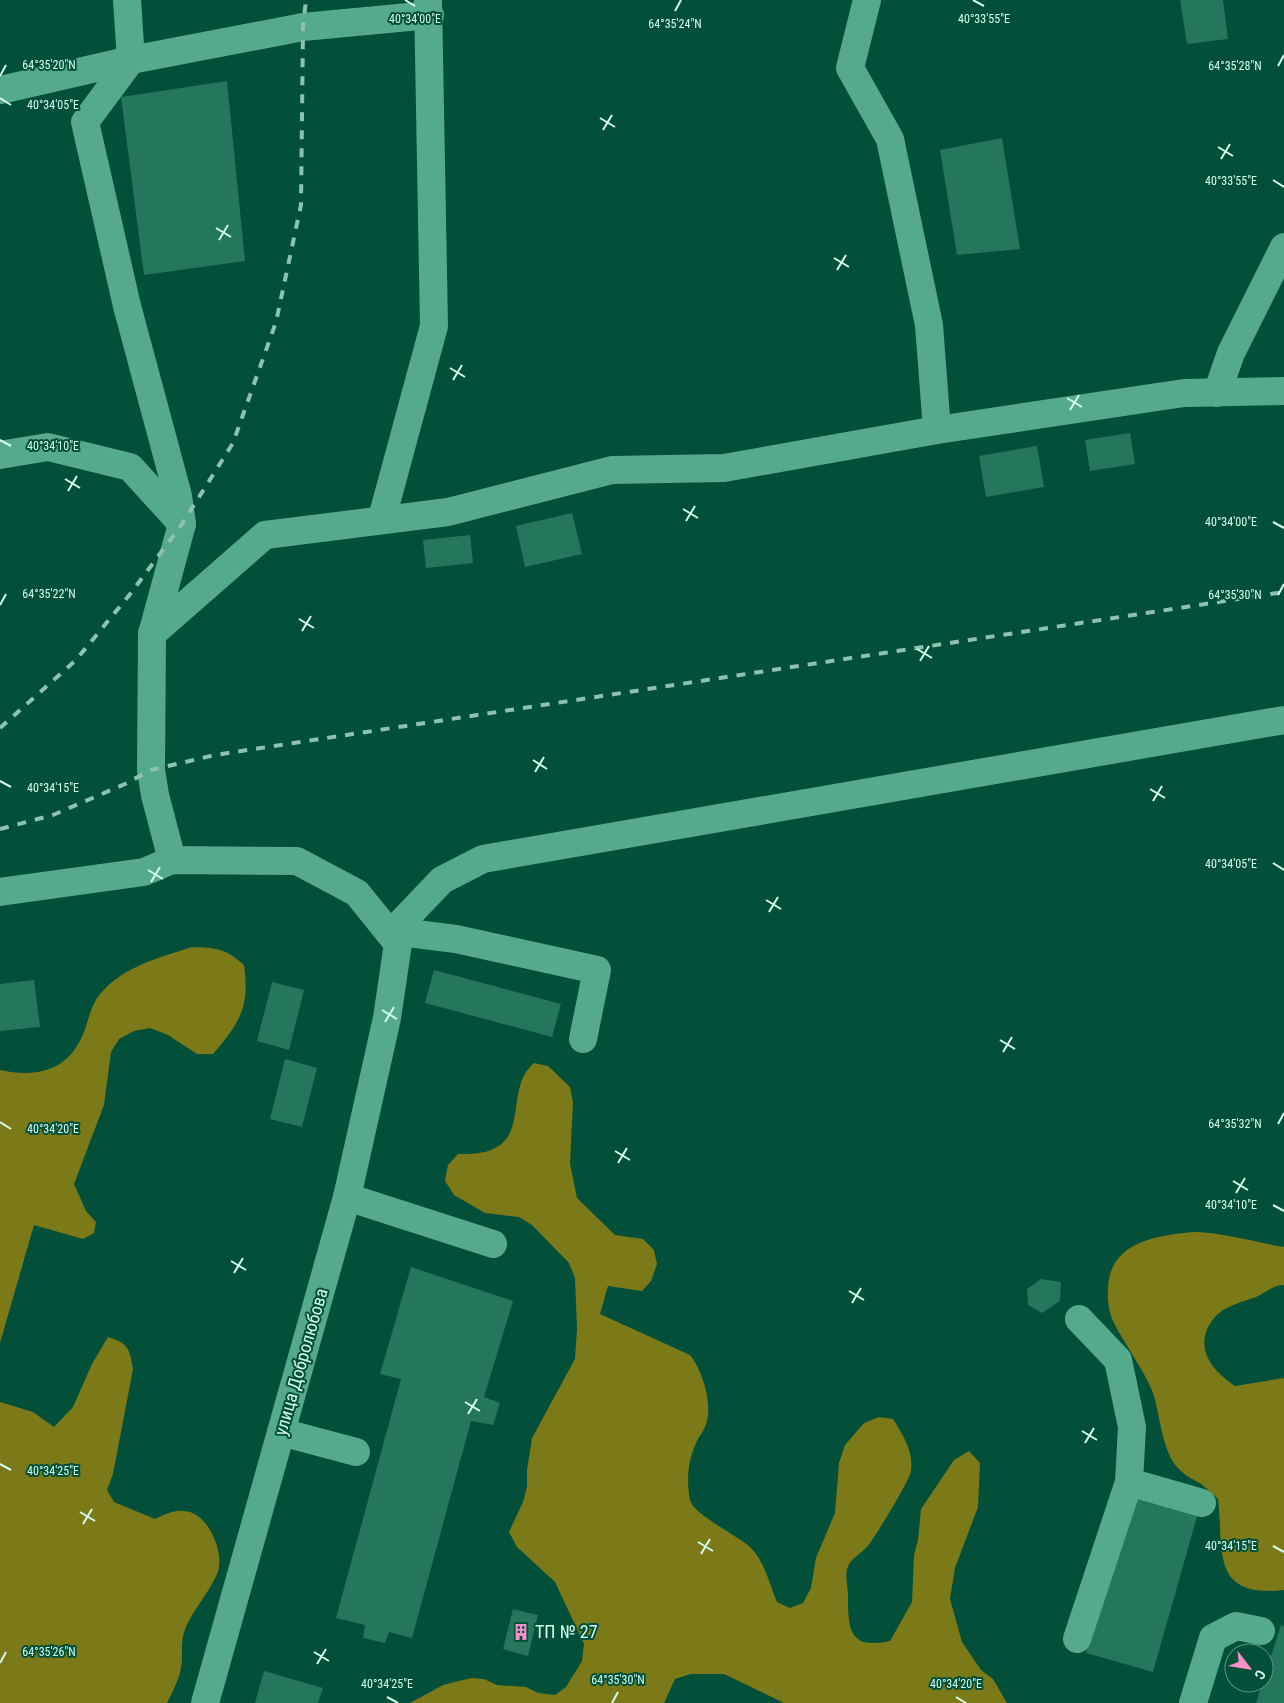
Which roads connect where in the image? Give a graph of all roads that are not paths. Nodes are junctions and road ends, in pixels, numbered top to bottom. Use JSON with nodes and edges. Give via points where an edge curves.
{"nodes":[{"id":1,"x":127,"y":0,"type":"edge"},
{"id":2,"x":867,"y":0,"type":"edge"},
{"id":3,"x":429,"y":8,"type":"edge"},
{"id":4,"x":131,"y":60,"type":"junction"},
{"id":5,"x":0,"y":90,"type":"edge"},
{"id":6,"x":1284,"y":247,"type":"edge"},
{"id":7,"x":1284,"y":391,"type":"edge"},
{"id":8,"x":1217,"y":392,"type":"junction"},
{"id":9,"x":937,"y":430,"type":"junction"},
{"id":10,"x":0,"y":456,"type":"edge"},
{"id":11,"x":382,"y":518,"type":"junction"},
{"id":12,"x":182,"y":524,"type":"junction"},
{"id":13,"x":152,"y":634,"type":"junction"},
{"id":14,"x":1284,"y":720,"type":"edge"},
{"id":15,"x":172,"y":860,"type":"junction"},
{"id":16,"x":0,"y":892,"type":"edge"},
{"id":17,"x":399,"y":938,"type":"junction"},
{"id":18,"x":583,"y":1039,"type":"dead end"},
{"id":19,"x":347,"y":1197,"type":"junction"},
{"id":20,"x":493,"y":1244,"type":"dead end"},
{"id":21,"x":1079,"y":1319,"type":"dead end"},
{"id":22,"x":281,"y":1432,"type":"junction"},
{"id":23,"x":356,"y":1452,"type":"dead end"},
{"id":24,"x":1129,"y":1482,"type":"junction"},
{"id":25,"x":1202,"y":1503,"type":"dead end"},
{"id":26,"x":1261,"y":1631,"type":"dead end"},
{"id":27,"x":1078,"y":1639,"type":"dead end"},
{"id":28,"x":205,"y":1703,"type":"edge"},
{"id":29,"x":1193,"y":1703,"type":"edge"}],
"edges":[{"from":1,"to":4,"type":"street"},
{"from":2,"to":9,"type":"street","via":[[850,68],[890,140],[929,325]]},
{"from":3,"to":4,"type":"street","via":[[303,27]]},
{"from":3,"to":11,"type":"street","via":[[434,326]]},
{"from":4,"to":5,"type":"street"},
{"from":4,"to":12,"type":"street","via":[[85,122],[128,306],[178,496]]},
{"from":6,"to":8,"type":"street","via":[[1231,353]]},
{"from":7,"to":8,"type":"street"},
{"from":8,"to":9,"type":"street","via":[[1184,393]]},
{"from":9,"to":11,"type":"street","via":[[724,468],[612,470],[448,512]]},
{"from":10,"to":12,"type":"street","via":[[48,447],[130,467]]},
{"from":11,"to":13,"type":"street","via":[[265,535]]},
{"from":12,"to":13,"type":"street"},
{"from":13,"to":15,"type":"street","via":[[151,770]]},
{"from":14,"to":17,"type":"street","via":[[483,860],[442,880],[402,923]]},
{"from":15,"to":16,"type":"street","via":[[144,872]]},
{"from":15,"to":17,"type":"street","via":[[297,861],[357,893]]},
{"from":17,"to":18,"type":"street","via":[[456,939],[597,970]]},
{"from":17,"to":19,"type":"street","name":"улица Добролюбова","via":[[387,1018]]},
{"from":19,"to":20,"type":"street"},
{"from":19,"to":22,"type":"street","name":"улица Добролюбова"},
{"from":21,"to":24,"type":"street","via":[[1118,1360],[1132,1427]]},
{"from":22,"to":23,"type":"street"},
{"from":22,"to":28,"type":"street","name":"улица Добролюбова"},
{"from":24,"to":25,"type":"street"},
{"from":24,"to":27,"type":"street"},
{"from":26,"to":29,"type":"street","via":[[1236,1626],[1213,1638]]}]}
